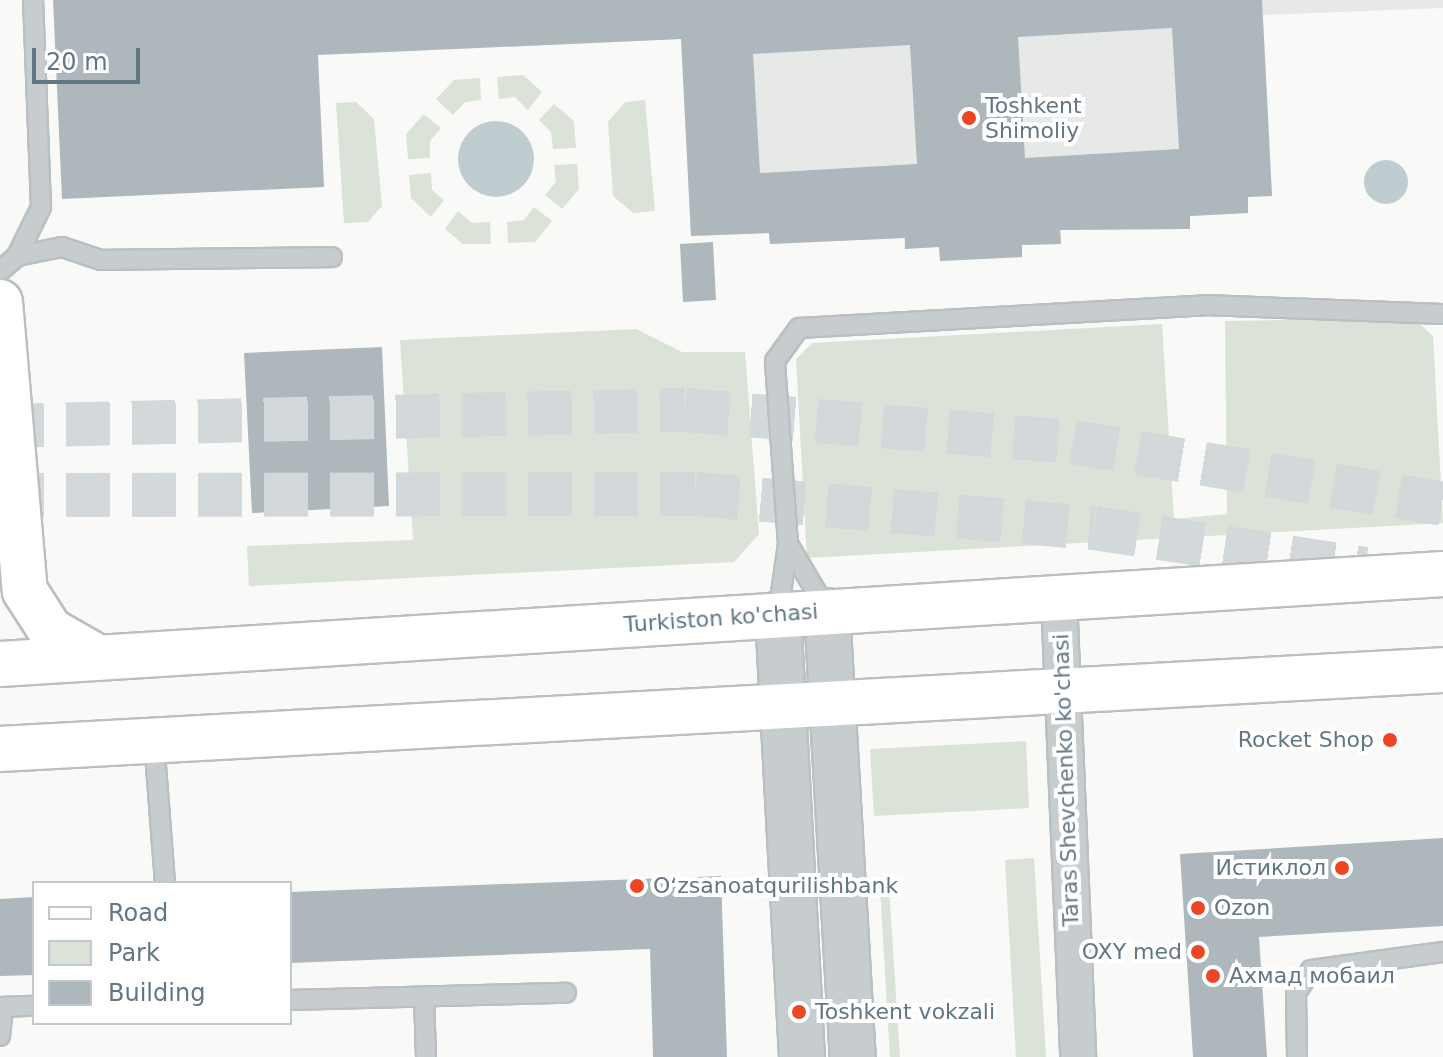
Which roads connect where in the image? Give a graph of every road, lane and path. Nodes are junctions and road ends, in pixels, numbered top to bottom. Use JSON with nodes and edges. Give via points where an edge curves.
{"nodes":[{"id":1,"x":33,"y":0,"type":"edge"},
{"id":2,"x":17,"y":256,"type":"junction"},
{"id":3,"x":332,"y":257,"type":"dead end"},
{"id":4,"x":0,"y":271,"type":"edge"},
{"id":5,"x":0,"y":302,"type":"edge"},
{"id":6,"x":1443,"y":314,"type":"edge"},
{"id":7,"x":788,"y":544,"type":"junction"},
{"id":8,"x":1443,"y":574,"type":"edge"},
{"id":9,"x":1059,"y":598,"type":"junction"},
{"id":10,"x":827,"y":611,"type":"junction"},
{"id":11,"x":778,"y":614,"type":"junction"},
{"id":12,"x":99,"y":658,"type":"junction"},
{"id":13,"x":0,"y":664,"type":"edge"},
{"id":14,"x":1443,"y":670,"type":"edge"},
{"id":15,"x":1062,"y":691,"type":"junction"},
{"id":16,"x":833,"y":706,"type":"junction"},
{"id":17,"x":783,"y":709,"type":"junction"},
{"id":18,"x":154,"y":740,"type":"junction"},
{"id":19,"x":0,"y":749,"type":"edge"},
{"id":20,"x":165,"y":881,"type":"edge"},
{"id":21,"x":1443,"y":952,"type":"edge"},
{"id":22,"x":566,"y":993,"type":"dead end"},
{"id":23,"x":424,"y":997,"type":"junction"},
{"id":24,"x":292,"y":1000,"type":"edge"},
{"id":25,"x":32,"y":1006,"type":"edge"},
{"id":26,"x":2,"y":1007,"type":"edge"},
{"id":27,"x":0,"y":1036,"type":"edge"},
{"id":28,"x":426,"y":1057,"type":"edge"},
{"id":29,"x":802,"y":1057,"type":"edge"},
{"id":30,"x":853,"y":1057,"type":"edge"},
{"id":31,"x":1078,"y":1057,"type":"edge"},
{"id":32,"x":1297,"y":1057,"type":"edge"}],
"edges":[{"from":1,"to":2,"type":"lane","via":[[41,207]]},
{"from":2,"to":3,"type":"lane","via":[[62,247],[101,260]]},
{"from":2,"to":4,"type":"lane"},
{"from":5,"to":12,"type":"main road","via":[[25,591],[50,630]]},
{"from":6,"to":7,"type":"lane","via":[[1206,305],[799,328],[775,361]]},
{"from":7,"to":10,"type":"lane"},
{"from":7,"to":11,"type":"lane"},
{"from":8,"to":9,"type":"main road","name":"Turkiston ko'chasi"},
{"from":9,"to":10,"type":"main road","name":"Turkiston ko'chasi"},
{"from":9,"to":15,"type":"street","name":"Taras Shevchenko ko'chasi"},
{"from":10,"to":11,"type":"main road","name":"Turkiston ko'chasi"},
{"from":10,"to":16,"type":"street"},
{"from":11,"to":12,"type":"main road","name":"Turkiston ko'chasi"},
{"from":11,"to":17,"type":"street"},
{"from":12,"to":13,"type":"main road","name":"Turkiston ko'chasi"},
{"from":14,"to":15,"type":"main road"},
{"from":15,"to":16,"type":"main road"},
{"from":15,"to":31,"type":"street","name":"Taras Shevchenko ko'chasi"},
{"from":16,"to":17,"type":"main road"},
{"from":16,"to":30,"type":"street"},
{"from":17,"to":18,"type":"main road"},
{"from":17,"to":29,"type":"street"},
{"from":18,"to":19,"type":"main road"},
{"from":18,"to":20,"type":"lane"},
{"from":21,"to":32,"type":"lane","via":[[1311,970],[1296,993]]},
{"from":22,"to":23,"type":"lane"},
{"from":23,"to":24,"type":"lane"},
{"from":23,"to":28,"type":"lane"},
{"from":25,"to":26,"type":"lane"},
{"from":26,"to":27,"type":"lane"}]}
